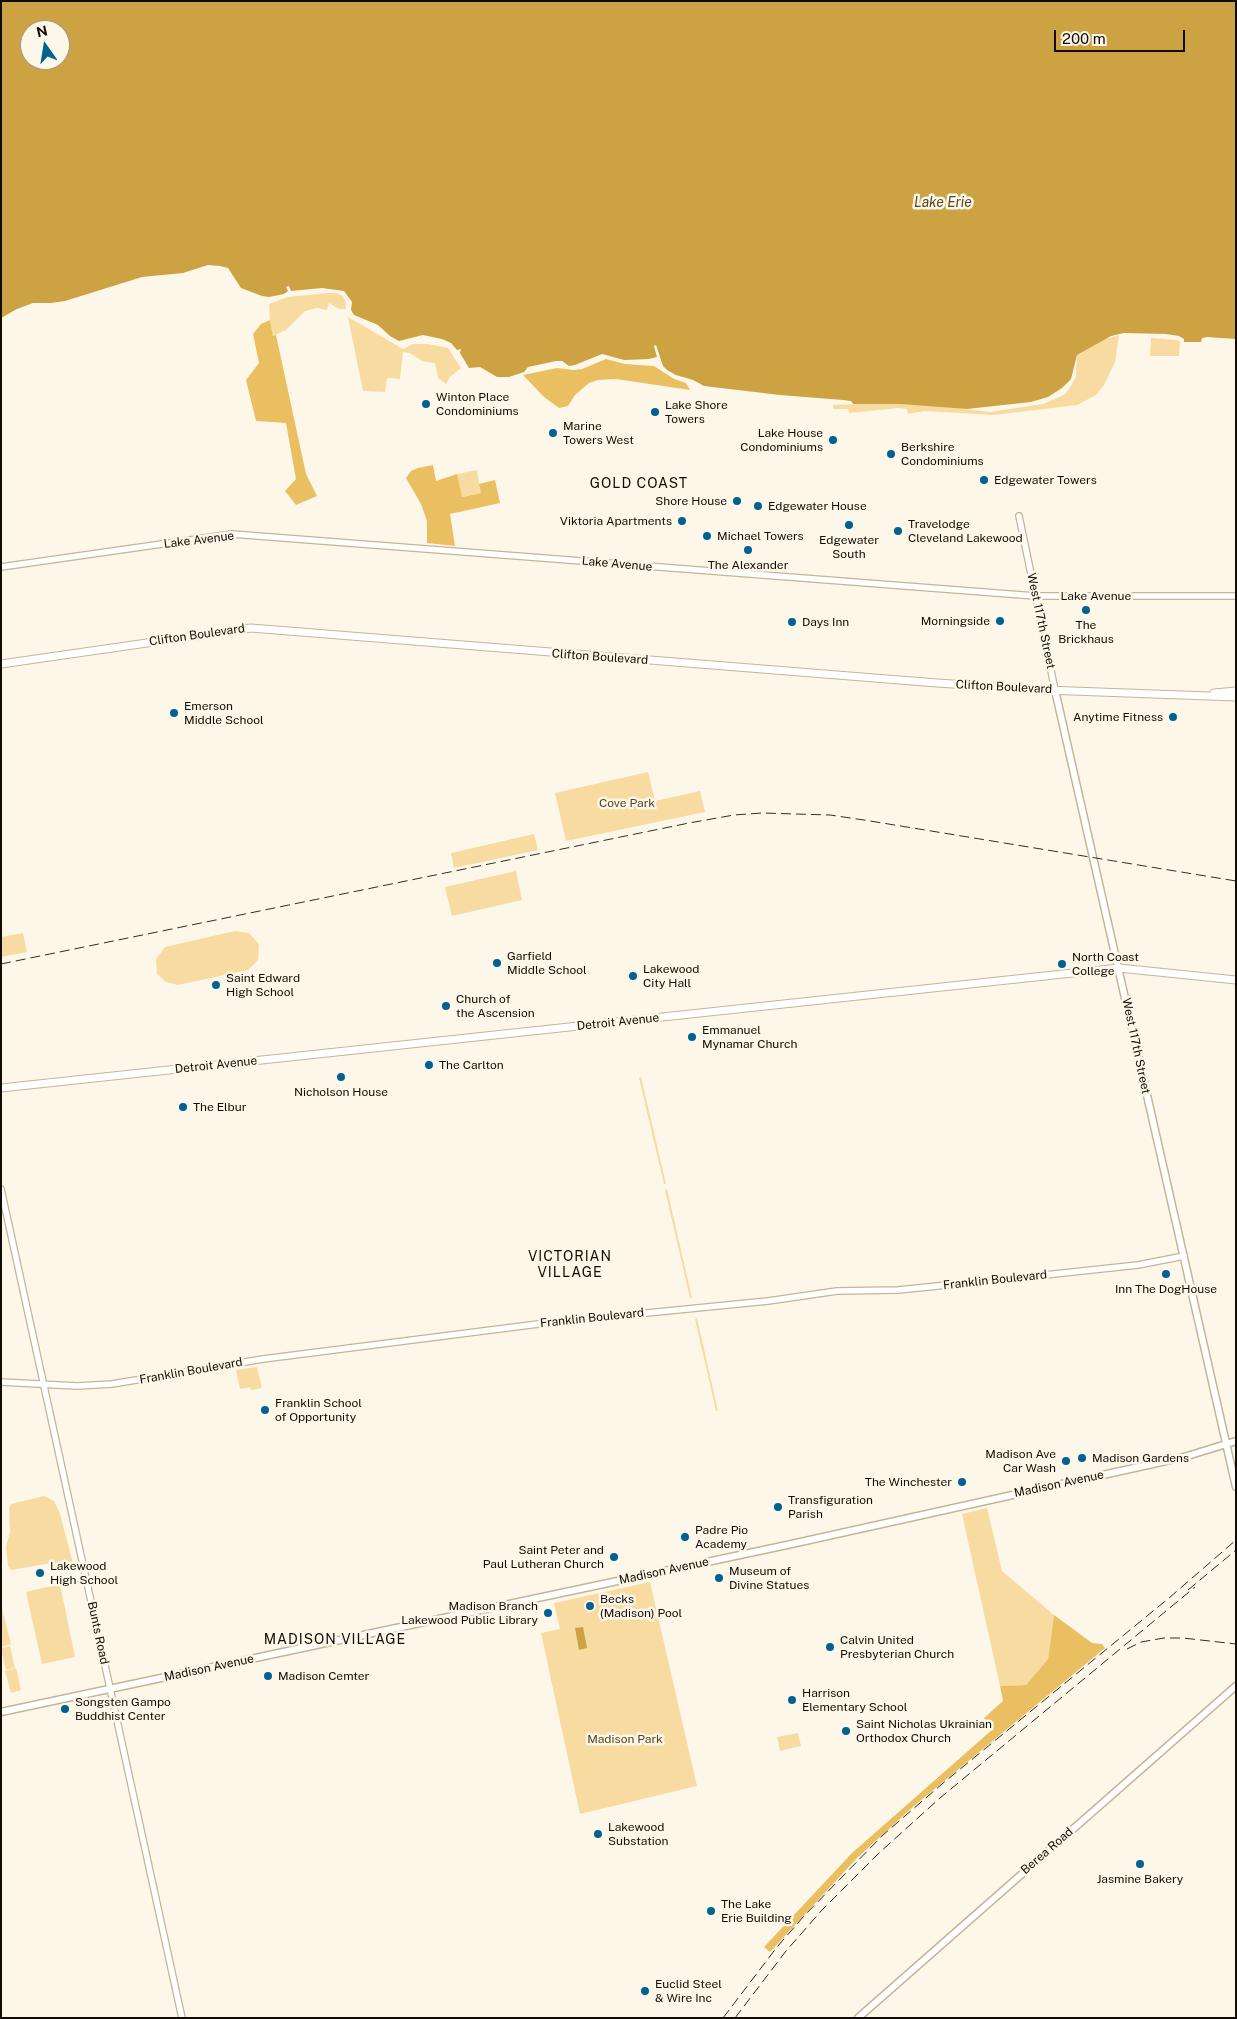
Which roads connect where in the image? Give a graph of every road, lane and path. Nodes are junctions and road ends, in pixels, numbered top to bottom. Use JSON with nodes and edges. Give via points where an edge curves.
{"nodes":[{"id":1,"x":1018,"y":516,"type":"dead end"},
{"id":2,"x":1,"y":567,"type":"edge"},
{"id":3,"x":1035,"y":596,"type":"junction"},
{"id":4,"x":1236,"y":596,"type":"edge"},
{"id":5,"x":1,"y":664,"type":"edge"},
{"id":6,"x":1055,"y":690,"type":"junction"},
{"id":7,"x":1236,"y":691,"type":"edge"},
{"id":8,"x":1201,"y":695,"type":"junction"},
{"id":9,"x":1236,"y":697,"type":"edge"},
{"id":10,"x":1119,"y":968,"type":"junction"},
{"id":11,"x":1236,"y":980,"type":"edge"},
{"id":12,"x":1,"y":1088,"type":"edge"},
{"id":13,"x":1,"y":1189,"type":"edge"},
{"id":14,"x":1184,"y":1256,"type":"junction"},
{"id":15,"x":1,"y":1382,"type":"edge"},
{"id":16,"x":44,"y":1384,"type":"junction"},
{"id":17,"x":1236,"y":1441,"type":"edge"},
{"id":18,"x":1226,"y":1444,"type":"junction"},
{"id":19,"x":1236,"y":1487,"type":"edge"},
{"id":20,"x":1236,"y":1686,"type":"edge"},
{"id":21,"x":110,"y":1689,"type":"junction"},
{"id":22,"x":1,"y":1712,"type":"edge"},
{"id":23,"x":182,"y":2018,"type":"edge"},
{"id":24,"x":858,"y":2018,"type":"edge"}],
"edges":[{"from":1,"to":3,"type":"street","name":"West 117th Street"},
{"from":2,"to":3,"type":"street","name":"Lake Avenue","via":[[232,534]]},
{"from":3,"to":4,"type":"street","name":"Lake Avenue"},
{"from":3,"to":6,"type":"street","name":"West 117th Street"},
{"from":5,"to":6,"type":"main road","name":"Clifton Boulevard","via":[[251,628]]},
{"from":6,"to":8,"type":"main road","name":"Clifton Boulevard"},
{"from":6,"to":10,"type":"main road","name":"West 117th Street"},
{"from":7,"to":8,"type":"main road","name":"Clifton Boulevard"},
{"from":8,"to":9,"type":"main road","name":"Clifton Boulevard"},
{"from":10,"to":11,"type":"main road","name":"Detroit Avenue"},
{"from":10,"to":12,"type":"main road","name":"Detroit Avenue"},
{"from":10,"to":14,"type":"main road","name":"West 117th Street"},
{"from":13,"to":16,"type":"street","name":"Bunts Road"},
{"from":14,"to":16,"type":"street","name":"Franklin Boulevard","via":[[1138,1265],[1026,1277],[898,1290],[837,1291],[546,1323],[250,1361],[112,1384]]},
{"from":14,"to":18,"type":"main road","name":"West 117th Street"},
{"from":15,"to":16,"type":"street","name":"Franklin Boulevard"},
{"from":16,"to":21,"type":"street","name":"Bunts Road"},
{"from":17,"to":18,"type":"main road","name":"Madison Avenue"},
{"from":18,"to":19,"type":"main road","name":"West 117th Street"},
{"from":18,"to":21,"type":"main road","name":"Madison Avenue","via":[[1184,1457],[787,1545]]},
{"from":20,"to":24,"type":"main road","name":"Berea Road"},
{"from":21,"to":22,"type":"main road","name":"Madison Avenue"},
{"from":21,"to":23,"type":"street","name":"Bunts Road"}]}
